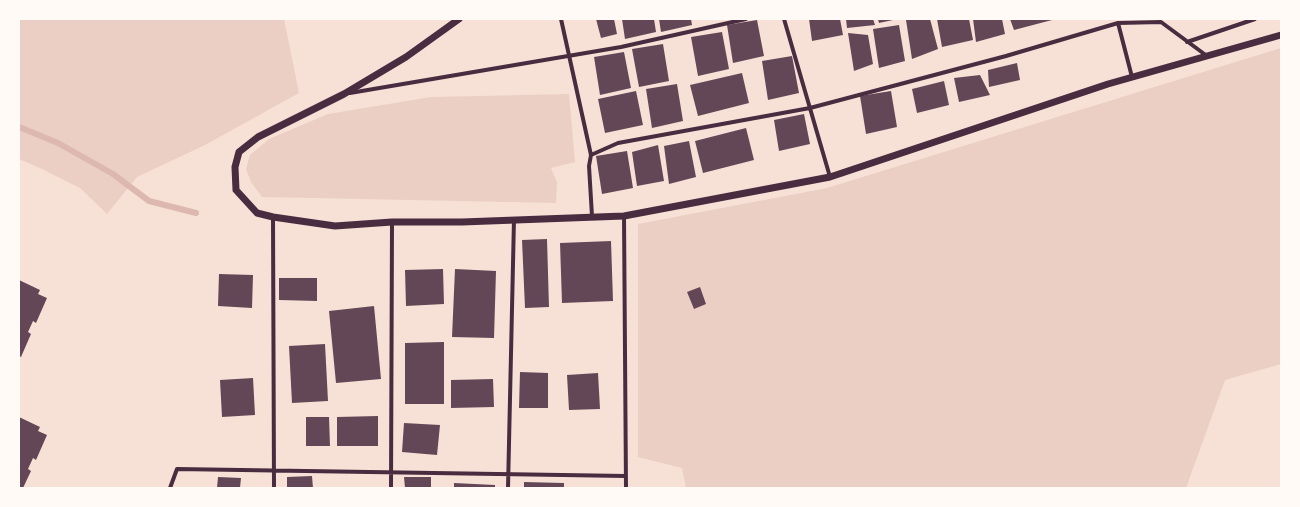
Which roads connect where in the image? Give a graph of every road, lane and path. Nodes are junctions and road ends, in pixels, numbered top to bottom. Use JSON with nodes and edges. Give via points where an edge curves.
{"nodes":[{"id":1,"x":459,"y":19,"type":"edge"},
{"id":2,"x":561,"y":19,"type":"edge"},
{"id":3,"x":746,"y":19,"type":"edge"},
{"id":4,"x":784,"y":19,"type":"edge"},
{"id":5,"x":1255,"y":19,"type":"edge"},
{"id":6,"x":1118,"y":23,"type":"junction"},
{"id":7,"x":1281,"y":35,"type":"edge"},
{"id":8,"x":1187,"y":42,"type":"junction"},
{"id":9,"x":568,"y":55,"type":"junction"},
{"id":10,"x":1207,"y":56,"type":"junction"},
{"id":11,"x":1132,"y":77,"type":"junction"},
{"id":12,"x":344,"y":94,"type":"junction"},
{"id":13,"x":810,"y":108,"type":"junction"},
{"id":14,"x":591,"y":155,"type":"junction"},
{"id":15,"x":830,"y":178,"type":"junction"},
{"id":16,"x":592,"y":216,"type":"junction"},
{"id":17,"x":624,"y":216,"type":"junction"},
{"id":18,"x":273,"y":217,"type":"junction"},
{"id":19,"x":514,"y":219,"type":"junction"},
{"id":20,"x":392,"y":222,"type":"junction"},
{"id":21,"x":273,"y":470,"type":"junction"},
{"id":22,"x":391,"y":472,"type":"junction"},
{"id":23,"x":508,"y":474,"type":"junction"},
{"id":24,"x":626,"y":476,"type":"junction"},
{"id":25,"x":170,"y":488,"type":"edge"},
{"id":26,"x":274,"y":488,"type":"edge"},
{"id":27,"x":391,"y":488,"type":"edge"},
{"id":28,"x":508,"y":488,"type":"edge"},
{"id":29,"x":626,"y":488,"type":"edge"}],
"edges":[{"from":1,"to":12,"type":"street","via":[[406,57]]},
{"from":2,"to":9,"type":"street"},
{"from":3,"to":9,"type":"street","via":[[621,47]]},
{"from":4,"to":13,"type":"street"},
{"from":5,"to":8,"type":"street"},
{"from":6,"to":8,"type":"street","via":[[1161,22]]},
{"from":6,"to":11,"type":"street"},
{"from":6,"to":13,"type":"street","via":[[1006,56]]},
{"from":7,"to":10,"type":"street"},
{"from":8,"to":10,"type":"street"},
{"from":9,"to":12,"type":"street"},
{"from":9,"to":14,"type":"street"},
{"from":10,"to":11,"type":"street"},
{"from":11,"to":15,"type":"street"},
{"from":12,"to":18,"type":"street","via":[[258,138],[240,152],[235,167],[236,190],[257,213]]},
{"from":13,"to":14,"type":"street","via":[[618,143]]},
{"from":13,"to":15,"type":"street"},
{"from":14,"to":16,"type":"street","via":[[589,166]]},
{"from":15,"to":17,"type":"street"},
{"from":16,"to":17,"type":"street"},
{"from":16,"to":19,"type":"street"},
{"from":17,"to":24,"type":"street"},
{"from":18,"to":20,"type":"street","via":[[335,226]]},
{"from":18,"to":21,"type":"street"},
{"from":19,"to":20,"type":"street"},
{"from":19,"to":23,"type":"street"},
{"from":20,"to":22,"type":"street"},
{"from":21,"to":22,"type":"street"},
{"from":21,"to":25,"type":"street","via":[[177,469]]},
{"from":21,"to":26,"type":"street"},
{"from":22,"to":23,"type":"street"},
{"from":22,"to":27,"type":"street"},
{"from":23,"to":24,"type":"street"},
{"from":23,"to":28,"type":"street"},
{"from":24,"to":29,"type":"street"}]}
